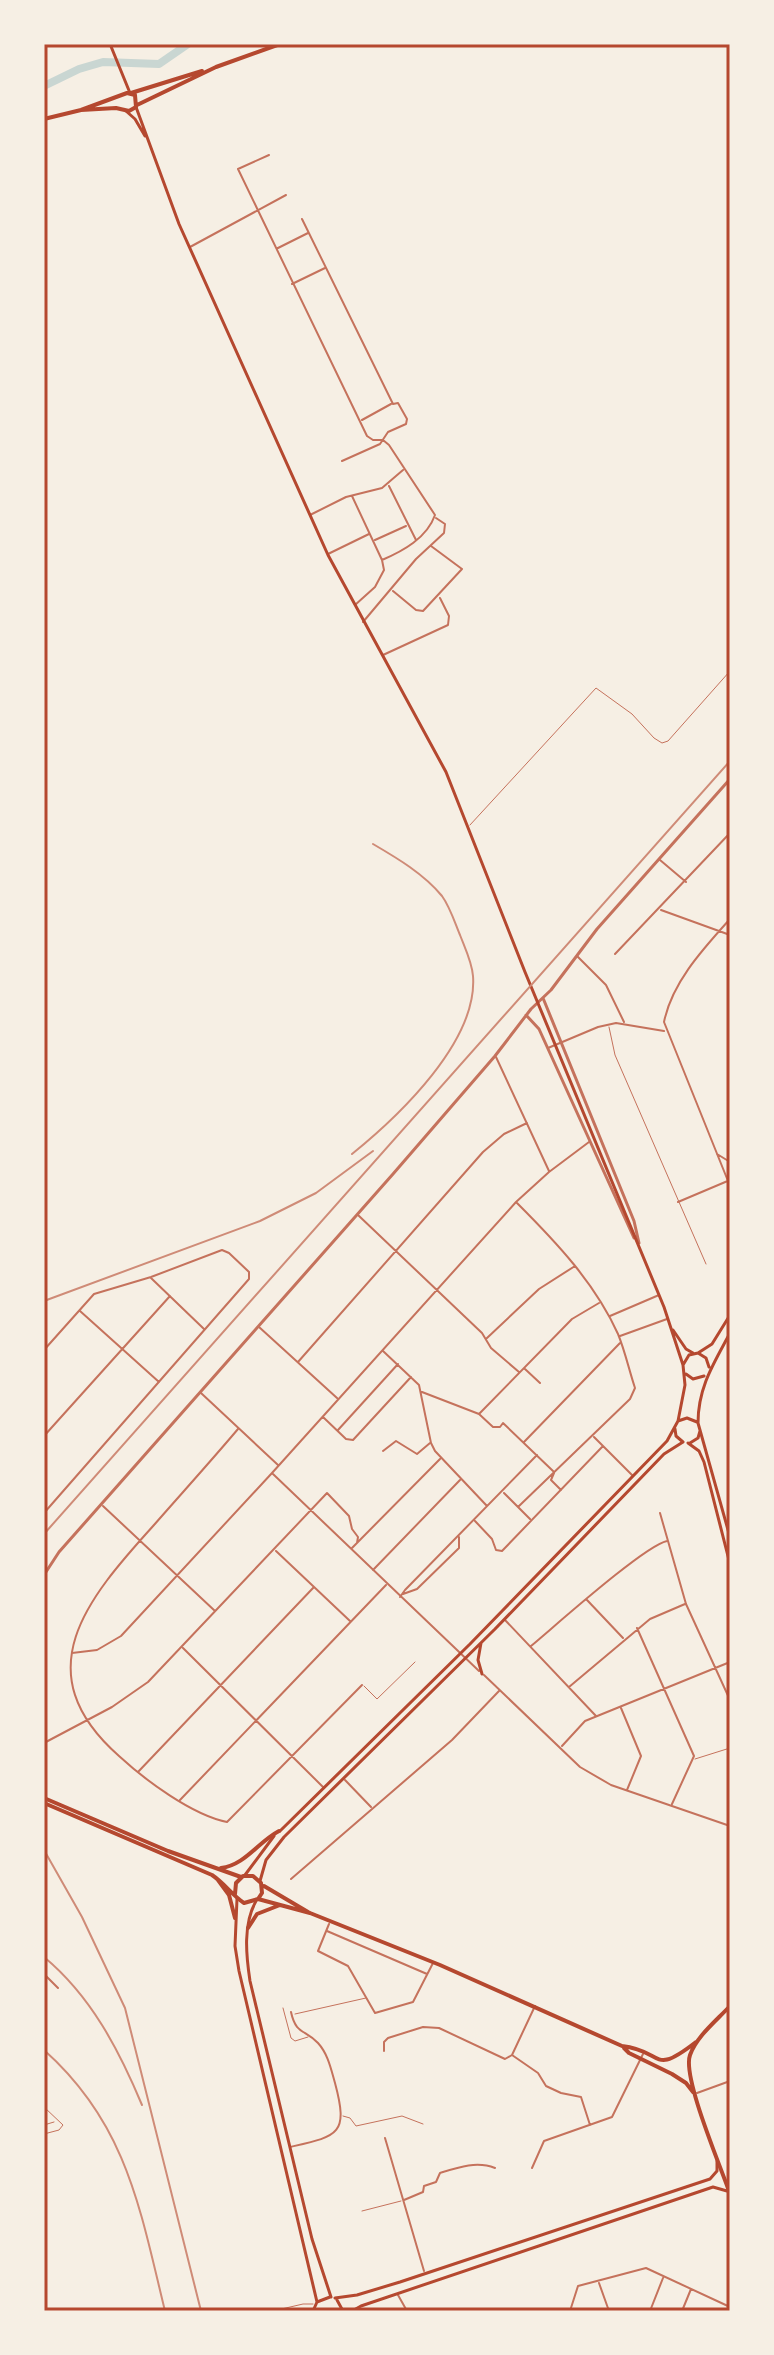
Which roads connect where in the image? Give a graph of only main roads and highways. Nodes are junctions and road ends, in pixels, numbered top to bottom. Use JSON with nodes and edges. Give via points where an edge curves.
{"nodes":[{"id":1,"x":110,"y":44,"type":"edge"},
{"id":2,"x":280,"y":44,"type":"edge"},
{"id":3,"x":216,"y":67,"type":"junction"},
{"id":4,"x":124,"y":79,"type":"junction"},
{"id":5,"x":130,"y":93,"type":"junction"},
{"id":6,"x":122,"y":95,"type":"junction"},
{"id":7,"x":136,"y":106,"type":"junction"},
{"id":8,"x":81,"y":110,"type":"junction"},
{"id":9,"x":124,"y":110,"type":"junction"},
{"id":10,"x":44,"y":119,"type":"edge"},
{"id":11,"x":147,"y":140,"type":"junction"},
{"id":12,"x":730,"y":1315,"type":"edge"},
{"id":13,"x":671,"y":1327,"type":"junction"},
{"id":14,"x":730,"y":1333,"type":"edge"},
{"id":15,"x":695,"y":1353,"type":"junction"},
{"id":16,"x":684,"y":1368,"type":"junction"},
{"id":17,"x":707,"y":1372,"type":"junction"},
{"id":18,"x":678,"y":1421,"type":"junction"},
{"id":19,"x":698,"y":1423,"type":"junction"},
{"id":20,"x":675,"y":1429,"type":"junction"},
{"id":21,"x":700,"y":1431,"type":"junction"},
{"id":22,"x":685,"y":1443,"type":"junction"},
{"id":23,"x":729,"y":1530,"type":"edge"},
{"id":24,"x":730,"y":1537,"type":"edge"},
{"id":25,"x":730,"y":1564,"type":"edge"},
{"id":26,"x":481,"y":1643,"type":"junction"},
{"id":27,"x":482,"y":1674,"type":"road end"},
{"id":28,"x":44,"y":1801,"type":"edge"},
{"id":29,"x":279,"y":1831,"type":"junction"},
{"id":30,"x":211,"y":1867,"type":"junction"},
{"id":31,"x":243,"y":1876,"type":"junction"},
{"id":32,"x":217,"y":1878,"type":"junction"},
{"id":33,"x":260,"y":1882,"type":"junction"},
{"id":34,"x":236,"y":1896,"type":"junction"},
{"id":35,"x":257,"y":1900,"type":"junction"},
{"id":36,"x":281,"y":1905,"type":"junction"},
{"id":37,"x":310,"y":1913,"type":"junction"},
{"id":38,"x":235,"y":1918,"type":"junction"},
{"id":39,"x":248,"y":1928,"type":"junction"},
{"id":40,"x":730,"y":2006,"type":"edge"},
{"id":41,"x":696,"y":2042,"type":"junction"},
{"id":42,"x":622,"y":2046,"type":"junction"},
{"id":43,"x":695,"y":2094,"type":"junction"},
{"id":44,"x":716,"y":2153,"type":"junction"},
{"id":45,"x":710,"y":2179,"type":"junction"},
{"id":46,"x":713,"y":2187,"type":"junction"},
{"id":47,"x":730,"y":2194,"type":"edge"},
{"id":48,"x":550,"y":2232,"type":"junction"},
{"id":49,"x":553,"y":2241,"type":"junction"},
{"id":50,"x":424,"y":2274,"type":"junction"},
{"id":51,"x":427,"y":2284,"type":"junction"},
{"id":52,"x":333,"y":2298,"type":"junction"},
{"id":53,"x":316,"y":2303,"type":"junction"},
{"id":54,"x":313,"y":2311,"type":"edge"},
{"id":55,"x":343,"y":2311,"type":"edge"},
{"id":56,"x":352,"y":2311,"type":"edge"}],
"edges":[{"from":1,"to":4,"type":"main road"},
{"from":2,"to":3,"type":"main road"},
{"from":3,"to":5,"type":"main road"},
{"from":3,"to":7,"type":"main road"},
{"from":4,"to":5,"type":"main road"},
{"from":4,"to":6,"type":"main road"},
{"from":5,"to":6,"type":"main road"},
{"from":5,"to":7,"type":"main road"},
{"from":6,"to":8,"type":"main road"},
{"from":6,"to":9,"type":"main road","via":[[119,104]]},
{"from":7,"to":9,"type":"main road"},
{"from":7,"to":11,"type":"main road"},
{"from":8,"to":9,"type":"main road"},
{"from":8,"to":10,"type":"main road"},
{"from":9,"to":11,"type":"main road"},
{"from":11,"to":13,"type":"main road","via":[[189,247],[328,555],[442,762]]},
{"from":12,"to":15,"type":"main road","via":[[712,1344]]},
{"from":13,"to":15,"type":"main road"},
{"from":13,"to":16,"type":"main road"},
{"from":14,"to":17,"type":"main road"},
{"from":15,"to":16,"type":"main road","via":[[687,1357]]},
{"from":15,"to":17,"type":"main road","via":[[708,1360]]},
{"from":16,"to":17,"type":"main road","via":[[693,1379]]},
{"from":16,"to":18,"type":"main road"},
{"from":17,"to":19,"type":"main road"},
{"from":18,"to":19,"type":"main road"},
{"from":18,"to":20,"type":"main road"},
{"from":19,"to":21,"type":"main road"},
{"from":20,"to":22,"type":"main road"},
{"from":20,"to":29,"type":"main road","via":[[460,1654]]},
{"from":21,"to":22,"type":"main road","via":[[696,1440]]},
{"from":21,"to":23,"type":"main road"},
{"from":22,"to":25,"type":"main road","via":[[699,1451],[704,1462]]},
{"from":22,"to":26,"type":"main road","via":[[664,1454]]},
{"from":23,"to":24,"type":"main road"},
{"from":26,"to":27,"type":"main road"},
{"from":26,"to":33,"type":"main road","via":[[271,1851]]},
{"from":28,"to":30,"type":"main road"},
{"from":28,"to":32,"type":"main road"},
{"from":29,"to":30,"type":"main road","via":[[232,1866]]},
{"from":29,"to":31,"type":"main road"},
{"from":30,"to":31,"type":"main road"},
{"from":31,"to":33,"type":"main road"},
{"from":31,"to":34,"type":"main road"},
{"from":32,"to":34,"type":"main road"},
{"from":32,"to":38,"type":"main road"},
{"from":33,"to":35,"type":"main road"},
{"from":33,"to":37,"type":"main road"},
{"from":34,"to":35,"type":"main road","via":[[247,1903]]},
{"from":34,"to":38,"type":"main road"},
{"from":35,"to":36,"type":"main road"},
{"from":35,"to":39,"type":"main road"},
{"from":36,"to":37,"type":"main road"},
{"from":36,"to":39,"type":"main road","via":[[257,1914]]},
{"from":37,"to":42,"type":"main road"},
{"from":38,"to":53,"type":"main road","via":[[239,1971]]},
{"from":39,"to":52,"type":"main road","via":[[250,1981],[316,2255]]},
{"from":40,"to":41,"type":"main road"},
{"from":41,"to":42,"type":"main road","via":[[669,2061]]},
{"from":41,"to":43,"type":"main road","via":[[688,2062]]},
{"from":42,"to":43,"type":"main road","via":[[682,2079]]},
{"from":43,"to":44,"type":"main road"},
{"from":44,"to":45,"type":"main road","via":[[717,2171]]},
{"from":44,"to":47,"type":"main road"},
{"from":45,"to":46,"type":"main road"},
{"from":45,"to":48,"type":"main road"},
{"from":46,"to":47,"type":"main road"},
{"from":46,"to":49,"type":"main road"},
{"from":48,"to":49,"type":"main road"},
{"from":48,"to":50,"type":"main road"},
{"from":49,"to":51,"type":"main road"},
{"from":50,"to":51,"type":"main road"},
{"from":50,"to":52,"type":"main road"},
{"from":51,"to":56,"type":"main road"},
{"from":52,"to":53,"type":"main road"},
{"from":52,"to":55,"type":"main road"},
{"from":53,"to":54,"type":"main road"}]}
